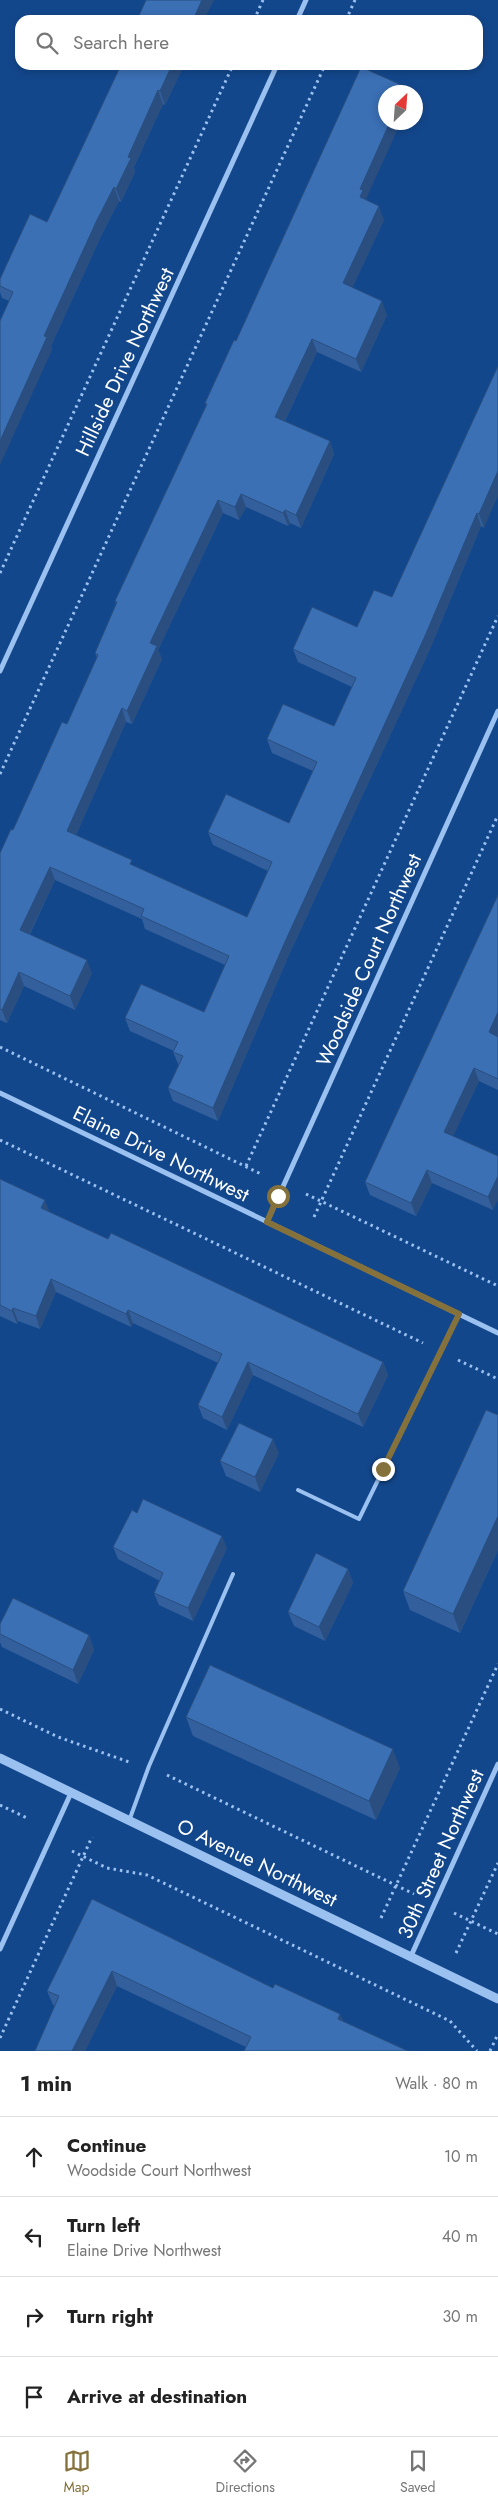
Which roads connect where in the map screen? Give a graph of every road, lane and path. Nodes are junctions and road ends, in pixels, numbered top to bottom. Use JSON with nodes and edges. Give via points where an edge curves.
{"nodes":[{"id":1,"x":263,"y":0,"type":"edge"},
{"id":2,"x":306,"y":0,"type":"edge"},
{"id":3,"x":355,"y":0,"type":"edge"},
{"id":4,"x":256,"y":15,"type":"edge"},
{"id":5,"x":299,"y":15,"type":"edge"},
{"id":6,"x":348,"y":15,"type":"edge"},
{"id":7,"x":231,"y":70,"type":"edge"},
{"id":8,"x":275,"y":70,"type":"edge"},
{"id":9,"x":323,"y":70,"type":"edge"},
{"id":10,"x":0,"y":573,"type":"edge"},
{"id":11,"x":498,"y":616,"type":"edge"},
{"id":12,"x":0,"y":671,"type":"edge"},
{"id":13,"x":498,"y":711,"type":"edge"},
{"id":14,"x":0,"y":774,"type":"edge"},
{"id":15,"x":498,"y":815,"type":"edge"},
{"id":16,"x":0,"y":1047,"type":"edge"},
{"id":17,"x":0,"y":1093,"type":"edge"},
{"id":18,"x":0,"y":1140,"type":"edge"},
{"id":19,"x":246,"y":1166,"type":"junction"},
{"id":20,"x":263,"y":1175,"type":"dead end"},
{"id":21,"x":306,"y":1194,"type":"dead end"},
{"id":22,"x":321,"y":1201,"type":"junction"},
{"id":23,"x":314,"y":1217,"type":"dead end"},
{"id":24,"x":267,"y":1222,"type":"junction"},
{"id":25,"x":498,"y":1286,"type":"edge"},
{"id":26,"x":459,"y":1314,"type":"junction"},
{"id":27,"x":498,"y":1333,"type":"edge"},
{"id":28,"x":440,"y":1352,"type":"junction"},
{"id":29,"x":498,"y":1379,"type":"edge"},
{"id":30,"x":298,"y":1490,"type":"dead end"},
{"id":31,"x":233,"y":1574,"type":"dead end"},
{"id":32,"x":498,"y":1664,"type":"edge"},
{"id":33,"x":0,"y":1709,"type":"edge"},
{"id":34,"x":0,"y":1758,"type":"edge"},
{"id":35,"x":498,"y":1764,"type":"edge"},
{"id":36,"x":149,"y":1766,"type":"junction"},
{"id":37,"x":71,"y":1793,"type":"junction"},
{"id":38,"x":0,"y":1805,"type":"edge"},
{"id":39,"x":27,"y":1818,"type":"dead end"},
{"id":40,"x":129,"y":1821,"type":"junction"},
{"id":41,"x":92,"y":1838,"type":"dead end"},
{"id":42,"x":72,"y":1851,"type":"dead end"},
{"id":43,"x":83,"y":1857,"type":"junction"},
{"id":44,"x":498,"y":1863,"type":"edge"},
{"id":45,"x":397,"y":1886,"type":"junction"},
{"id":46,"x":414,"y":1894,"type":"dead end"},
{"id":47,"x":453,"y":1913,"type":"dead end"},
{"id":48,"x":471,"y":1921,"type":"junction"},
{"id":49,"x":498,"y":1934,"type":"edge"},
{"id":50,"x":372,"y":1938,"type":"junction"},
{"id":51,"x":0,"y":1949,"type":"edge"},
{"id":52,"x":410,"y":1956,"type":"junction"},
{"id":53,"x":446,"y":1974,"type":"junction"},
{"id":54,"x":498,"y":1999,"type":"edge"},
{"id":55,"x":498,"y":2034,"type":"edge"},
{"id":56,"x":0,"y":2038,"type":"edge"},
{"id":57,"x":477,"y":2051,"type":"edge"},
{"id":58,"x":490,"y":2051,"type":"edge"}],
"edges":[{"from":1,"to":4,"type":"path"},
{"from":2,"to":5,"type":"street"},
{"from":3,"to":6,"type":"path"},
{"from":7,"to":10,"type":"path"},
{"from":8,"to":12,"type":"street","name":"Hillside Drive Northwest"},
{"from":9,"to":14,"type":"path"},
{"from":11,"to":19,"type":"path"},
{"from":13,"to":24,"type":"street","name":"Woodside Court Northwest"},
{"from":15,"to":22,"type":"path"},
{"from":16,"to":19,"type":"path"},
{"from":17,"to":24,"type":"street","name":"Elaine Drive Northwest"},
{"from":18,"to":28,"type":"path"},
{"from":19,"to":20,"type":"path"},
{"from":21,"to":22,"type":"path"},
{"from":22,"to":23,"type":"path"},
{"from":22,"to":25,"type":"path"},
{"from":24,"to":26,"type":"street","name":"Elaine Drive Northwest"},
{"from":26,"to":27,"type":"street","name":"Elaine Drive Northwest"},
{"from":26,"to":28,"type":"lane"},
{"from":28,"to":29,"type":"path"},
{"from":28,"to":30,"type":"lane","via":[[358,1519]]},
{"from":31,"to":36,"type":"lane"},
{"from":32,"to":45,"type":"path"},
{"from":33,"to":36,"type":"path","via":[[58,1737]]},
{"from":34,"to":37,"type":"street","name":"O Avenue Northwest"},
{"from":35,"to":52,"type":"street","name":"30th Street Northwest"},
{"from":36,"to":40,"type":"lane"},
{"from":36,"to":45,"type":"path"},
{"from":37,"to":40,"type":"street","name":"O Avenue Northwest"},
{"from":37,"to":51,"type":"street"},
{"from":38,"to":39,"type":"path"},
{"from":40,"to":50,"type":"street","name":"O Avenue Northwest"},
{"from":41,"to":43,"type":"path"},
{"from":42,"to":43,"type":"path"},
{"from":43,"to":56,"type":"path"},
{"from":43,"to":57,"type":"path","via":[[107,1868],[147,1875],[450,2021]]},
{"from":44,"to":48,"type":"path"},
{"from":45,"to":46,"type":"path"},
{"from":45,"to":50,"type":"path"},
{"from":47,"to":48,"type":"path"},
{"from":48,"to":49,"type":"path"},
{"from":48,"to":53,"type":"path"},
{"from":50,"to":52,"type":"street","name":"O Avenue Northwest"},
{"from":52,"to":53,"type":"street","name":"O Avenue Northwest"},
{"from":53,"to":54,"type":"street","name":"O Avenue Northwest"},
{"from":55,"to":58,"type":"path"}]}
